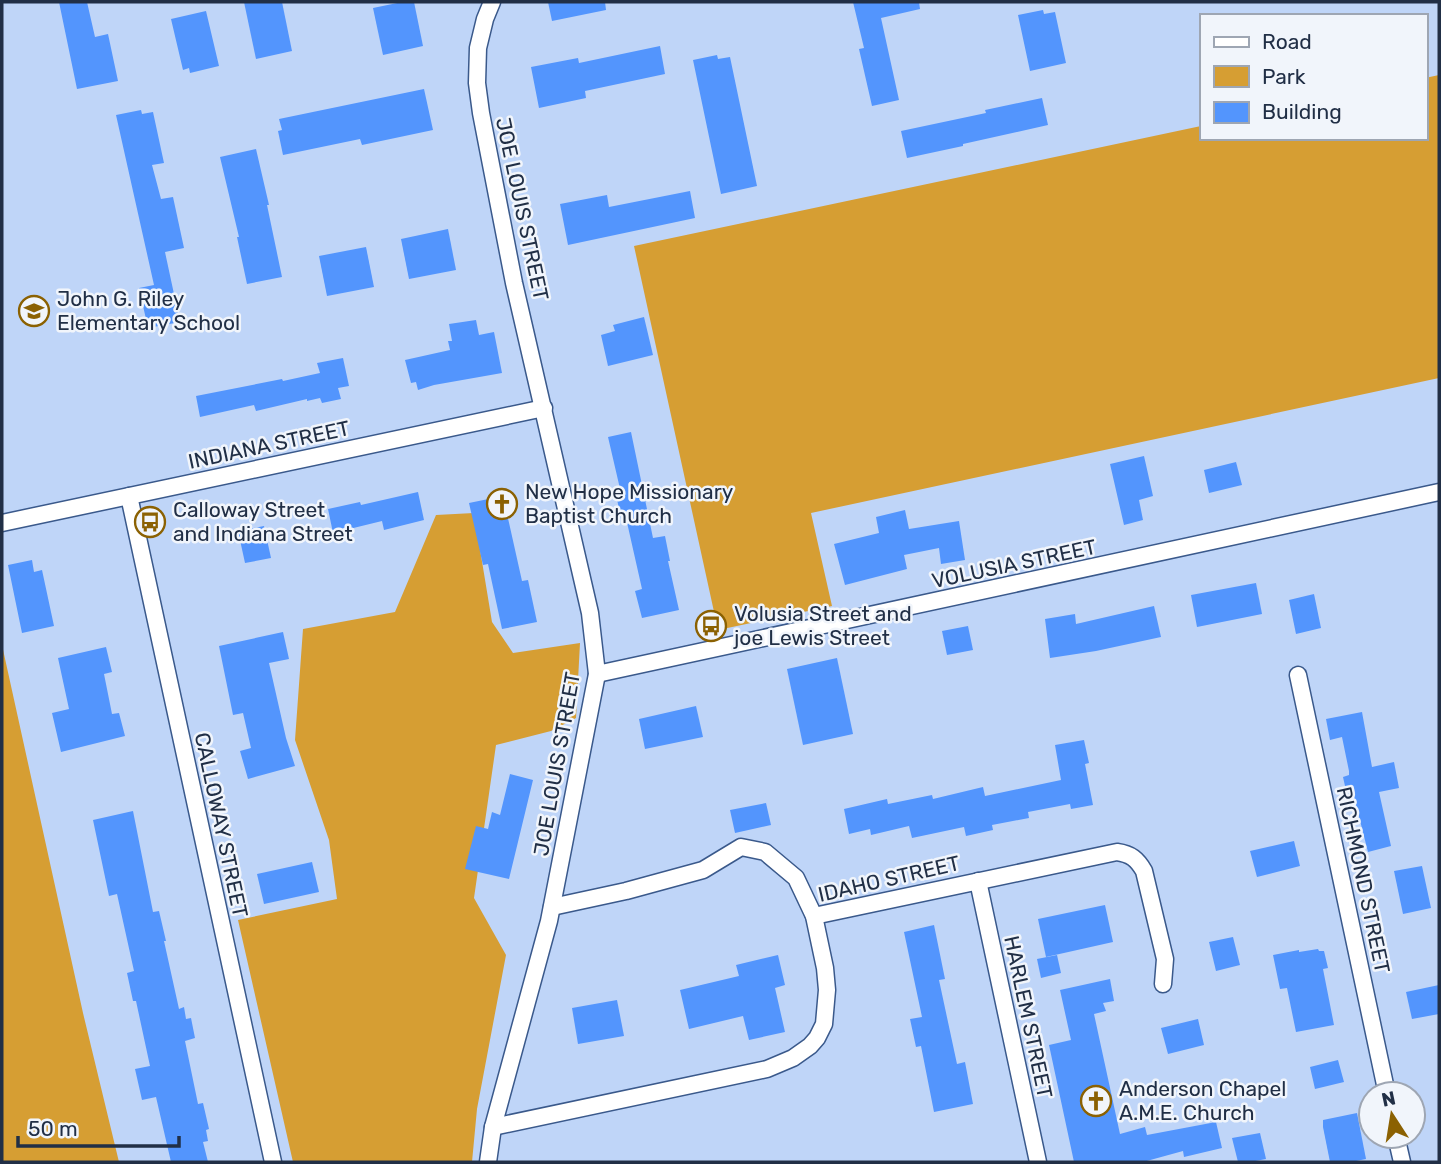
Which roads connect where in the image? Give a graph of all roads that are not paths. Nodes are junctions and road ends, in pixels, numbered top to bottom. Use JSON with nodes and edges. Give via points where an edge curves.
{"nodes":[{"id":1,"x":492,"y":2,"type":"edge"},
{"id":2,"x":544,"y":408,"type":"junction"},
{"id":3,"x":1439,"y":492,"type":"edge"},
{"id":4,"x":129,"y":496,"type":"junction"},
{"id":5,"x":2,"y":523,"type":"edge"},
{"id":6,"x":597,"y":674,"type":"junction"},
{"id":7,"x":1298,"y":675,"type":"dead end"},
{"id":8,"x":978,"y":881,"type":"junction"},
{"id":9,"x":552,"y":907,"type":"junction"},
{"id":10,"x":814,"y":916,"type":"junction"},
{"id":11,"x":1163,"y":984,"type":"dead end"},
{"id":12,"x":1384,"y":1080,"type":"edge"},
{"id":13,"x":493,"y":1127,"type":"junction"},
{"id":14,"x":273,"y":1162,"type":"edge"},
{"id":15,"x":488,"y":1162,"type":"edge"},
{"id":16,"x":1038,"y":1162,"type":"edge"}],
"edges":[{"from":1,"to":2,"type":"street","name":"JOE LOUIS STREET","via":[[478,48],[477,83],[514,283]]},
{"from":2,"to":4,"type":"street","name":"INDIANA STREET"},
{"from":2,"to":6,"type":"street","name":"JOE LOUIS STREET","via":[[590,613]]},
{"from":3,"to":6,"type":"street","name":"VOLUSIA STREET"},
{"from":4,"to":5,"type":"street","name":"INDIANA STREET"},
{"from":4,"to":14,"type":"street","name":"CALLOWAY STREET"},
{"from":6,"to":9,"type":"street","name":"JOE LOUIS STREET"},
{"from":7,"to":12,"type":"street","name":"RICHMOND STREET"},
{"from":8,"to":10,"type":"street","name":"IDAHO STREET"},
{"from":8,"to":11,"type":"street","name":"IDAHO STREET","via":[[1117,852],[1128,854],[1144,872],[1165,959]]},
{"from":8,"to":16,"type":"street","name":"HARLEM STREET"},
{"from":9,"to":10,"type":"street","via":[[703,870],[741,847],[765,852],[796,878]]},
{"from":9,"to":13,"type":"street","name":"JOE LOUIS STREET"},
{"from":10,"to":13,"type":"street","name":"IDAHO STREET","via":[[825,968],[824,1024],[810,1046],[793,1058],[767,1069]]},
{"from":13,"to":15,"type":"street","name":"JOE LOUIS STREET"}]}
